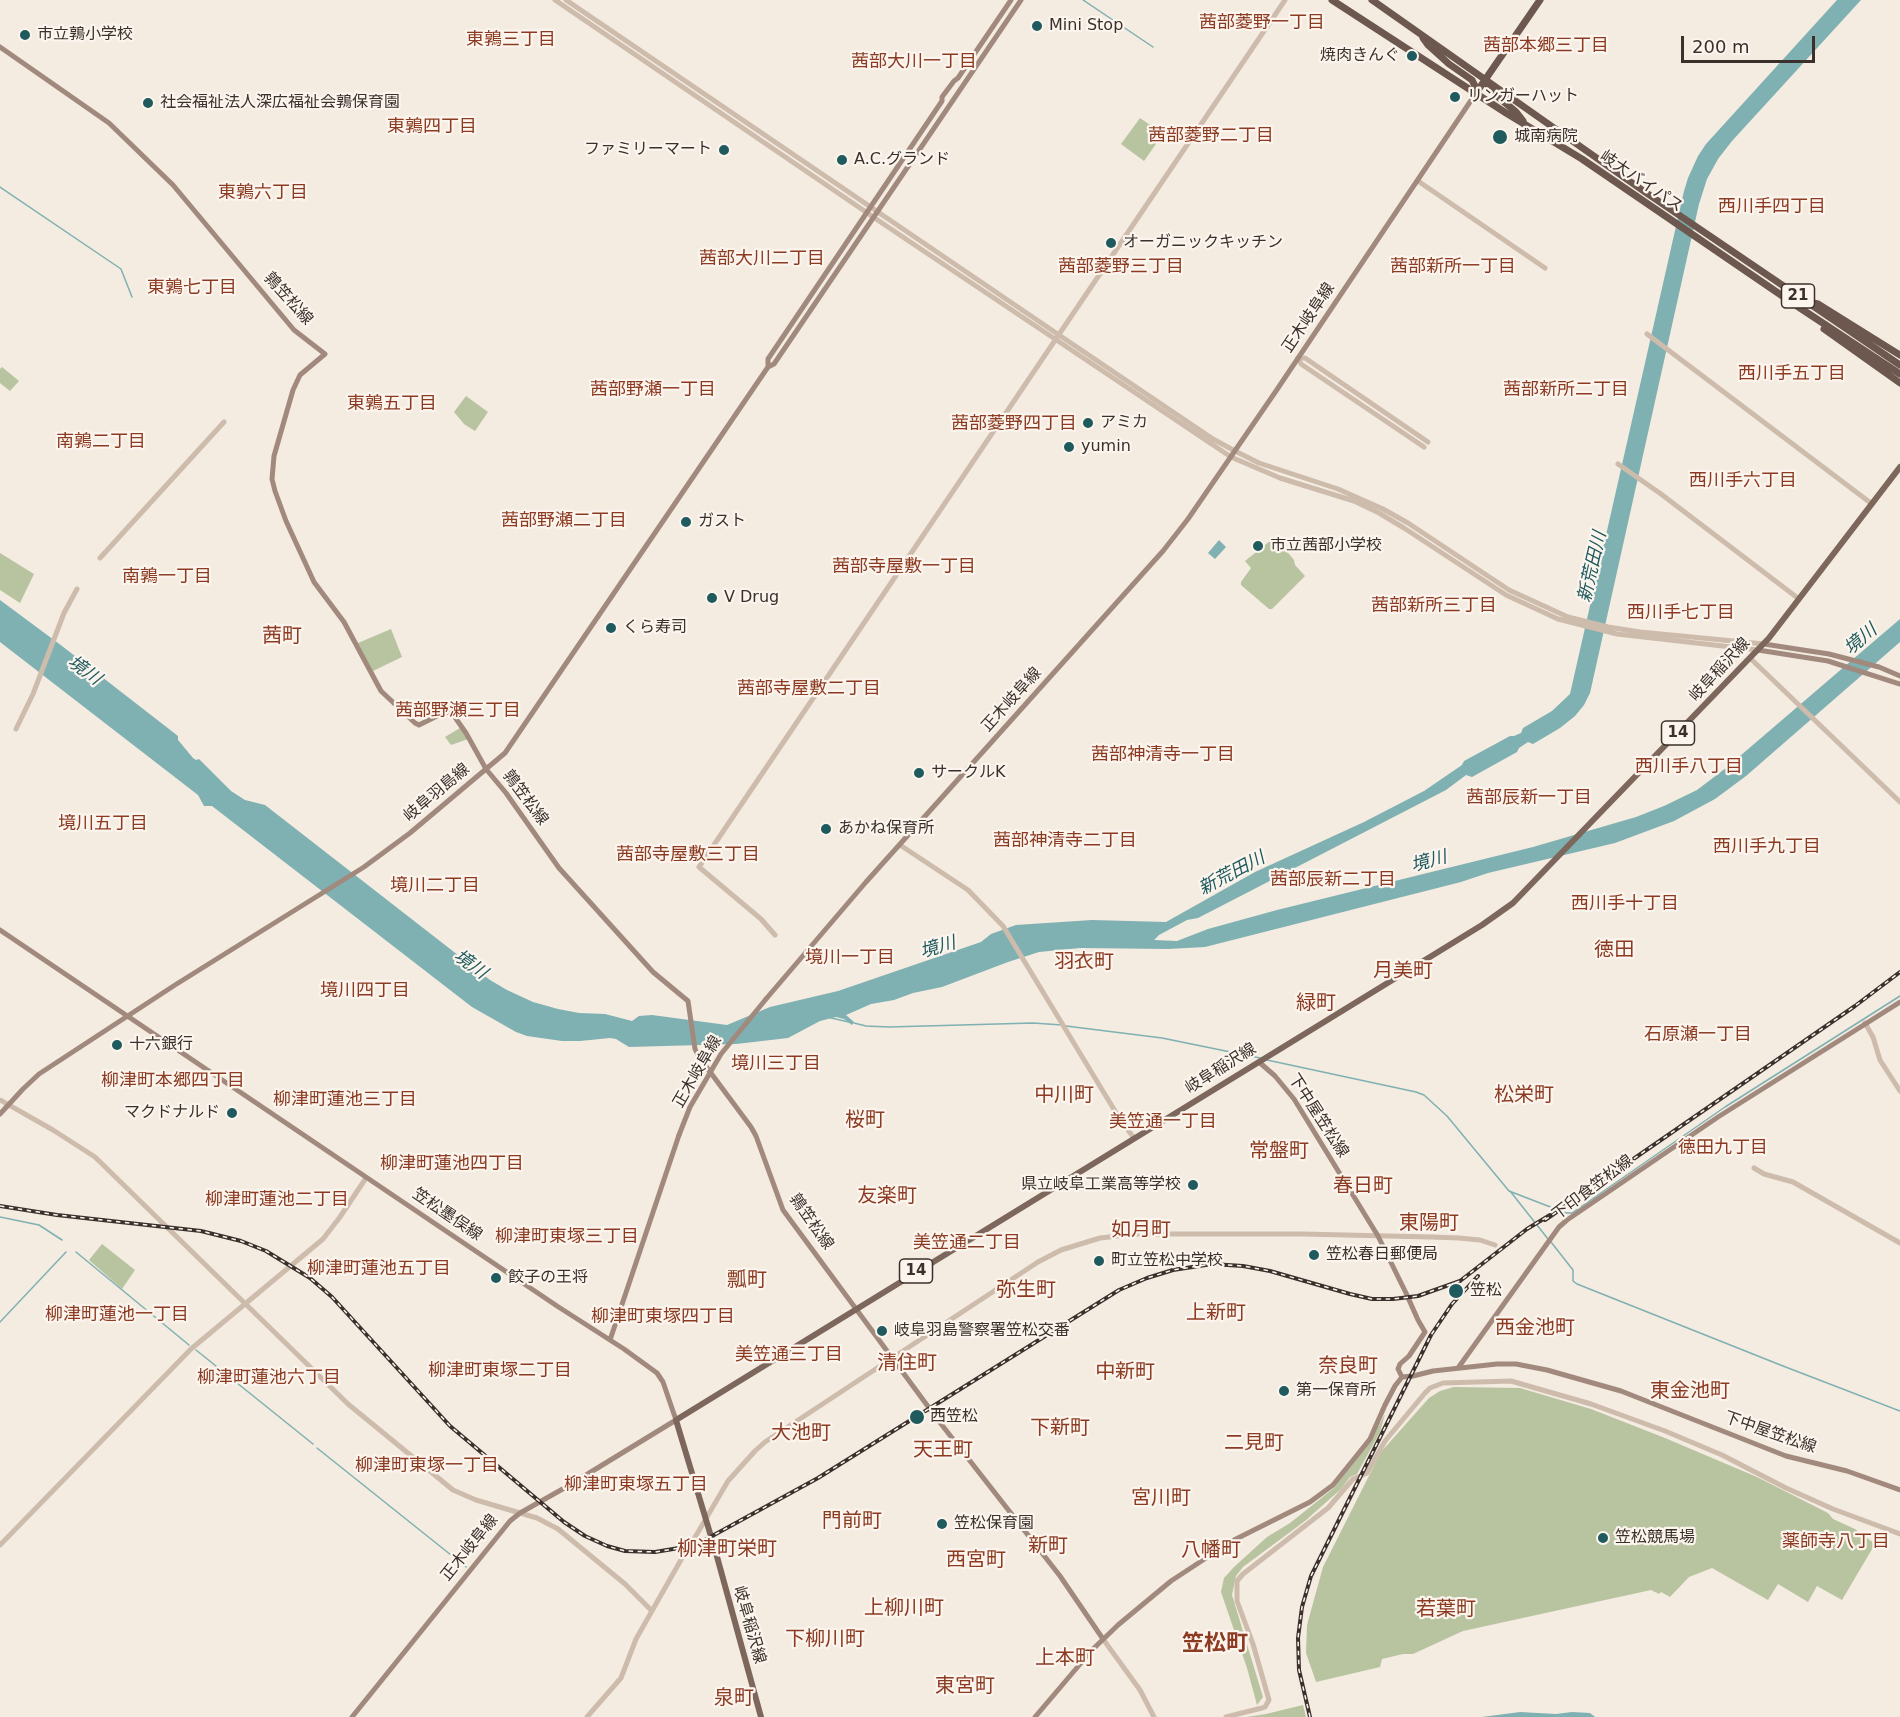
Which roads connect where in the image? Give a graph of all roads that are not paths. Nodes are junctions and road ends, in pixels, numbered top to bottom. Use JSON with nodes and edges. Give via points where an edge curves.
{"nodes":[{"id":1,"x":555,"y":0,"type":"edge"},
{"id":2,"x":566,"y":0,"type":"edge"},
{"id":3,"x":1011,"y":0,"type":"edge"},
{"id":4,"x":1021,"y":0,"type":"edge"},
{"id":5,"x":1285,"y":0,"type":"edge"},
{"id":6,"x":1332,"y":0,"type":"edge"},
{"id":7,"x":1372,"y":0,"type":"edge"},
{"id":8,"x":1540,"y":0,"type":"edge"},
{"id":9,"x":1420,"y":34,"type":"junction"},
{"id":10,"x":0,"y":47,"type":"edge"},
{"id":11,"x":1485,"y":79,"type":"junction"},
{"id":12,"x":1476,"y":93,"type":"junction"},
{"id":13,"x":1526,"y":125,"type":"junction"},
{"id":14,"x":1418,"y":181,"type":"junction"},
{"id":15,"x":869,"y":210,"type":"junction"},
{"id":16,"x":876,"y":215,"type":"junction"},
{"id":17,"x":1545,"y":268,"type":"dead end"},
{"id":18,"x":1804,"y":300,"type":"junction"},
{"id":19,"x":1800,"y":308,"type":"junction"},
{"id":20,"x":1649,"y":336,"type":"dead end"},
{"id":21,"x":1057,"y":337,"type":"junction"},
{"id":22,"x":1900,"y":355,"type":"edge"},
{"id":23,"x":1298,"y":358,"type":"junction"},
{"id":24,"x":1900,"y":365,"type":"edge"},
{"id":25,"x":768,"y":367,"type":"junction"},
{"id":26,"x":1900,"y":374,"type":"edge"},
{"id":27,"x":1900,"y":383,"type":"edge"},
{"id":28,"x":224,"y":422,"type":"dead end"},
{"id":29,"x":1426,"y":444,"type":"dead end"},
{"id":30,"x":1235,"y":451,"type":"junction"},
{"id":31,"x":1231,"y":457,"type":"junction"},
{"id":32,"x":1619,"y":465,"type":"dead end"},
{"id":33,"x":1900,"y":467,"type":"edge"},
{"id":34,"x":1872,"y":504,"type":"junction"},
{"id":35,"x":100,"y":558,"type":"dead end"},
{"id":36,"x":77,"y":589,"type":"dead end"},
{"id":37,"x":1799,"y":599,"type":"junction"},
{"id":38,"x":1583,"y":624,"type":"junction"},
{"id":39,"x":1608,"y":630,"type":"junction"},
{"id":40,"x":1764,"y":644,"type":"junction"},
{"id":41,"x":1758,"y":650,"type":"junction"},
{"id":42,"x":1750,"y":658,"type":"junction"},
{"id":43,"x":1900,"y":676,"type":"edge"},
{"id":44,"x":1900,"y":684,"type":"edge"},
{"id":45,"x":16,"y":729,"type":"dead end"},
{"id":46,"x":486,"y":769,"type":"junction"},
{"id":47,"x":1900,"y":802,"type":"edge"},
{"id":48,"x":900,"y":845,"type":"junction"},
{"id":49,"x":0,"y":930,"type":"edge"},
{"id":50,"x":775,"y":935,"type":"dead end"},
{"id":51,"x":1900,"y":1002,"type":"edge"},
{"id":52,"x":128,"y":1016,"type":"junction"},
{"id":53,"x":1866,"y":1023,"type":"junction"},
{"id":54,"x":1262,"y":1060,"type":"junction"},
{"id":55,"x":1900,"y":1091,"type":"edge"},
{"id":56,"x":0,"y":1100,"type":"edge"},
{"id":57,"x":9,"y":1105,"type":"junction"},
{"id":58,"x":0,"y":1114,"type":"edge"},
{"id":59,"x":1134,"y":1138,"type":"junction"},
{"id":60,"x":1754,"y":1168,"type":"dead end"},
{"id":61,"x":366,"y":1178,"type":"junction"},
{"id":62,"x":1378,"y":1236,"type":"junction"},
{"id":63,"x":1900,"y":1243,"type":"edge"},
{"id":64,"x":1495,"y":1245,"type":"dead end"},
{"id":65,"x":245,"y":1303,"type":"junction"},
{"id":66,"x":856,"y":1308,"type":"junction"},
{"id":67,"x":610,"y":1340,"type":"junction"},
{"id":68,"x":893,"y":1358,"type":"junction"},
{"id":69,"x":1458,"y":1368,"type":"junction"},
{"id":70,"x":1402,"y":1377,"type":"junction"},
{"id":71,"x":676,"y":1420,"type":"junction"},
{"id":72,"x":1900,"y":1490,"type":"edge"},
{"id":73,"x":520,"y":1513,"type":"junction"},
{"id":74,"x":706,"y":1519,"type":"junction"},
{"id":75,"x":1900,"y":1534,"type":"edge"},
{"id":76,"x":694,"y":1539,"type":"tunnel mouth"},
{"id":77,"x":0,"y":1545,"type":"edge"},
{"id":78,"x":686,"y":1551,"type":"tunnel mouth"},
{"id":79,"x":652,"y":1611,"type":"junction"},
{"id":80,"x":1102,"y":1639,"type":"junction"},
{"id":81,"x":352,"y":1717,"type":"edge"},
{"id":82,"x":587,"y":1717,"type":"edge"},
{"id":83,"x":761,"y":1717,"type":"edge"},
{"id":84,"x":1035,"y":1717,"type":"edge"},
{"id":85,"x":1154,"y":1717,"type":"edge"},
{"id":86,"x":1226,"y":1717,"type":"edge"}],
"edges":[{"from":1,"to":15,"type":"street"},
{"from":2,"to":15,"type":"street"},
{"from":3,"to":15,"type":"main road","name":"岐阜羽島線"},
{"from":4,"to":16,"type":"main road","name":"岐阜羽島線"},
{"from":5,"to":21,"type":"street"},
{"from":6,"to":12,"type":"highway","name":"岐大バイパス","number":"21"},
{"from":7,"to":9,"type":"highway","name":"岐大バイパス","number":"21"},
{"from":8,"to":11,"type":"highway"},
{"from":9,"to":11,"type":"highway","name":"岐大バイパス","number":"21"},
{"from":9,"to":12,"type":"highway","number":"21","via":[[1449,64],[1472,80]]},
{"from":10,"to":46,"type":"main road","name":"鶉笠松線","via":[[109,123],[178,190],[294,330],[325,354],[300,375],[293,390],[274,456],[274,491],[314,582],[344,622],[381,691],[419,725],[445,712],[452,713]]},
{"from":11,"to":12,"type":"highway"},
{"from":11,"to":13,"type":"highway","number":"21","via":[[1490,90]]},
{"from":11,"to":18,"type":"highway","name":"岐大バイパス","number":"21"},
{"from":12,"to":13,"type":"highway","name":"岐大バイパス","number":"21"},
{"from":12,"to":14,"type":"main road","name":"正木岐阜線"},
{"from":13,"to":19,"type":"highway","name":"岐大バイパス","number":"21","via":[[1592,165]]},
{"from":14,"to":17,"type":"street"},
{"from":14,"to":23,"type":"main road","name":"正木岐阜線"},
{"from":15,"to":16,"type":"street"},
{"from":15,"to":25,"type":"main road","name":"岐阜羽島線","via":[[768,359]]},
{"from":16,"to":21,"type":"street"},
{"from":16,"to":25,"type":"main road","name":"岐阜羽島線","via":[[774,364]]},
{"from":18,"to":22,"type":"highway","number":"21","via":[[1818,304]]},
{"from":18,"to":24,"type":"highway","name":"岐大バイパス","number":"21"},
{"from":19,"to":26,"type":"highway","name":"岐大バイパス","number":"21"},
{"from":19,"to":27,"type":"highway","number":"21"},
{"from":20,"to":34,"type":"street"},
{"from":21,"to":30,"type":"street"},
{"from":21,"to":31,"type":"street"},
{"from":21,"to":50,"type":"street","via":[[699,867]]},
{"from":23,"to":29,"type":"street","via":[[1305,358]]},
{"from":23,"to":30,"type":"main road","name":"正木岐阜線"},
{"from":25,"to":46,"type":"main road","name":"岐阜羽島線","via":[[511,746]]},
{"from":28,"to":35,"type":"street"},
{"from":30,"to":31,"type":"main road","name":"正木岐阜線"},
{"from":30,"to":38,"type":"street","via":[[1374,504],[1520,596]]},
{"from":31,"to":38,"type":"street","via":[[1280,478],[1354,501],[1404,528],[1506,595],[1542,613]]},
{"from":31,"to":48,"type":"main road","name":"正木岐阜線","via":[[1163,551]]},
{"from":32,"to":37,"type":"street"},
{"from":33,"to":34,"type":"main road","name":"岐阜稲沢線","number":"14"},
{"from":34,"to":37,"type":"main road","name":"岐阜稲沢線","number":"14"},
{"from":36,"to":45,"type":"street"},
{"from":37,"to":40,"type":"main road","name":"岐阜稲沢線","number":"14"},
{"from":38,"to":39,"type":"street"},
{"from":39,"to":40,"type":"street"},
{"from":39,"to":41,"type":"street"},
{"from":40,"to":41,"type":"main road","name":"岐阜稲沢線","number":"14"},
{"from":40,"to":43,"type":"main road","via":[[1847,658]]},
{"from":41,"to":42,"type":"main road","name":"岐阜稲沢線","number":"14"},
{"from":41,"to":44,"type":"main road","via":[[1845,665]]},
{"from":42,"to":47,"type":"street"},
{"from":42,"to":54,"type":"main road","name":"岐阜稲沢線","number":"14","via":[[1523,894],[1484,924]]},
{"from":46,"to":52,"type":"main road","name":"岐阜羽島線","via":[[364,867]]},
{"from":46,"to":66,"type":"main road","name":"鶉笠松線","via":[[559,868],[653,972],[688,1001],[699,1057],[756,1136],[778,1203]]},
{"from":48,"to":59,"type":"street","via":[[968,890],[1003,926]]},
{"from":48,"to":67,"type":"main road","name":"正木岐阜線","bridge":true,"via":[[824,929],[721,1054],[690,1107],[679,1135]]},
{"from":49,"to":52,"type":"main road","name":"笠松墨俣線"},
{"from":51,"to":53,"type":"main road","name":"下印食笠松線"},
{"from":52,"to":57,"type":"main road","name":"岐阜羽島線","via":[[39,1074]]},
{"from":52,"to":61,"type":"main road","name":"笠松墨俣線"},
{"from":53,"to":55,"type":"street","via":[[1880,1060]]},
{"from":53,"to":69,"type":"main road","name":"下印食笠松線","via":[[1718,1116],[1567,1220]]},
{"from":54,"to":59,"type":"main road","name":"岐阜稲沢線","number":"14"},
{"from":54,"to":62,"type":"main road","name":"下中屋笠松線","via":[[1294,1099]]},
{"from":56,"to":57,"type":"street"},
{"from":57,"to":58,"type":"main road","name":"岐阜羽島線"},
{"from":57,"to":65,"type":"street","via":[[95,1157]]},
{"from":59,"to":66,"type":"main road","name":"岐阜稲沢線","number":"14"},
{"from":60,"to":63,"type":"street","via":[[1787,1179]]},
{"from":61,"to":65,"type":"street","via":[[323,1239]]},
{"from":61,"to":67,"type":"main road","name":"笠松墨俣線"},
{"from":62,"to":64,"type":"street","via":[[1459,1238]]},
{"from":62,"to":68,"type":"street","via":[[1136,1234],[1100,1238],[1038,1262]]},
{"from":62,"to":70,"type":"main road","name":"下中屋笠松線","via":[[1425,1332],[1400,1364]]},
{"from":65,"to":73,"type":"street","via":[[348,1404],[453,1490]]},
{"from":65,"to":77,"type":"street","via":[[191,1349]]},
{"from":66,"to":68,"type":"main road","name":"鶉笠松線"},
{"from":66,"to":71,"type":"main road","name":"岐阜稲沢線","number":"14"},
{"from":67,"to":71,"type":"main road","name":"笠松墨俣線","via":[[657,1372]]},
{"from":68,"to":74,"type":"street","via":[[765,1442],[728,1481]]},
{"from":68,"to":80,"type":"main road","name":"鶉笠松線","via":[[1060,1576]]},
{"from":69,"to":70,"type":"main road"},
{"from":69,"to":72,"type":"main road","name":"下中屋笠松線","via":[[1516,1364],[1547,1370],[1621,1391],[1786,1456],[1847,1471]]},
{"from":70,"to":80,"type":"main road","via":[[1370,1439],[1333,1485],[1310,1502],[1247,1532],[1193,1565]]},
{"from":71,"to":73,"type":"main road","name":"正木岐阜線"},
{"from":71,"to":74,"type":"main road","name":"岐阜稲沢線"},
{"from":73,"to":79,"type":"street","via":[[566,1534]]},
{"from":73,"to":81,"type":"main road","name":"正木岐阜線"},
{"from":74,"to":76,"type":"street"},
{"from":74,"to":83,"type":"main road","name":"岐阜稲沢線"},
{"from":75,"to":86,"type":"street","via":[[1833,1509],[1665,1431],[1591,1404],[1511,1381],[1443,1383],[1425,1393],[1385,1441],[1367,1473],[1353,1479],[1328,1508],[1237,1581],[1237,1601],[1269,1700],[1265,1707]]},
{"from":78,"to":79,"type":"street"},
{"from":79,"to":82,"type":"street","via":[[621,1677]]},
{"from":80,"to":84,"type":"main road"},
{"from":80,"to":85,"type":"street","via":[[1140,1690]]}]}
